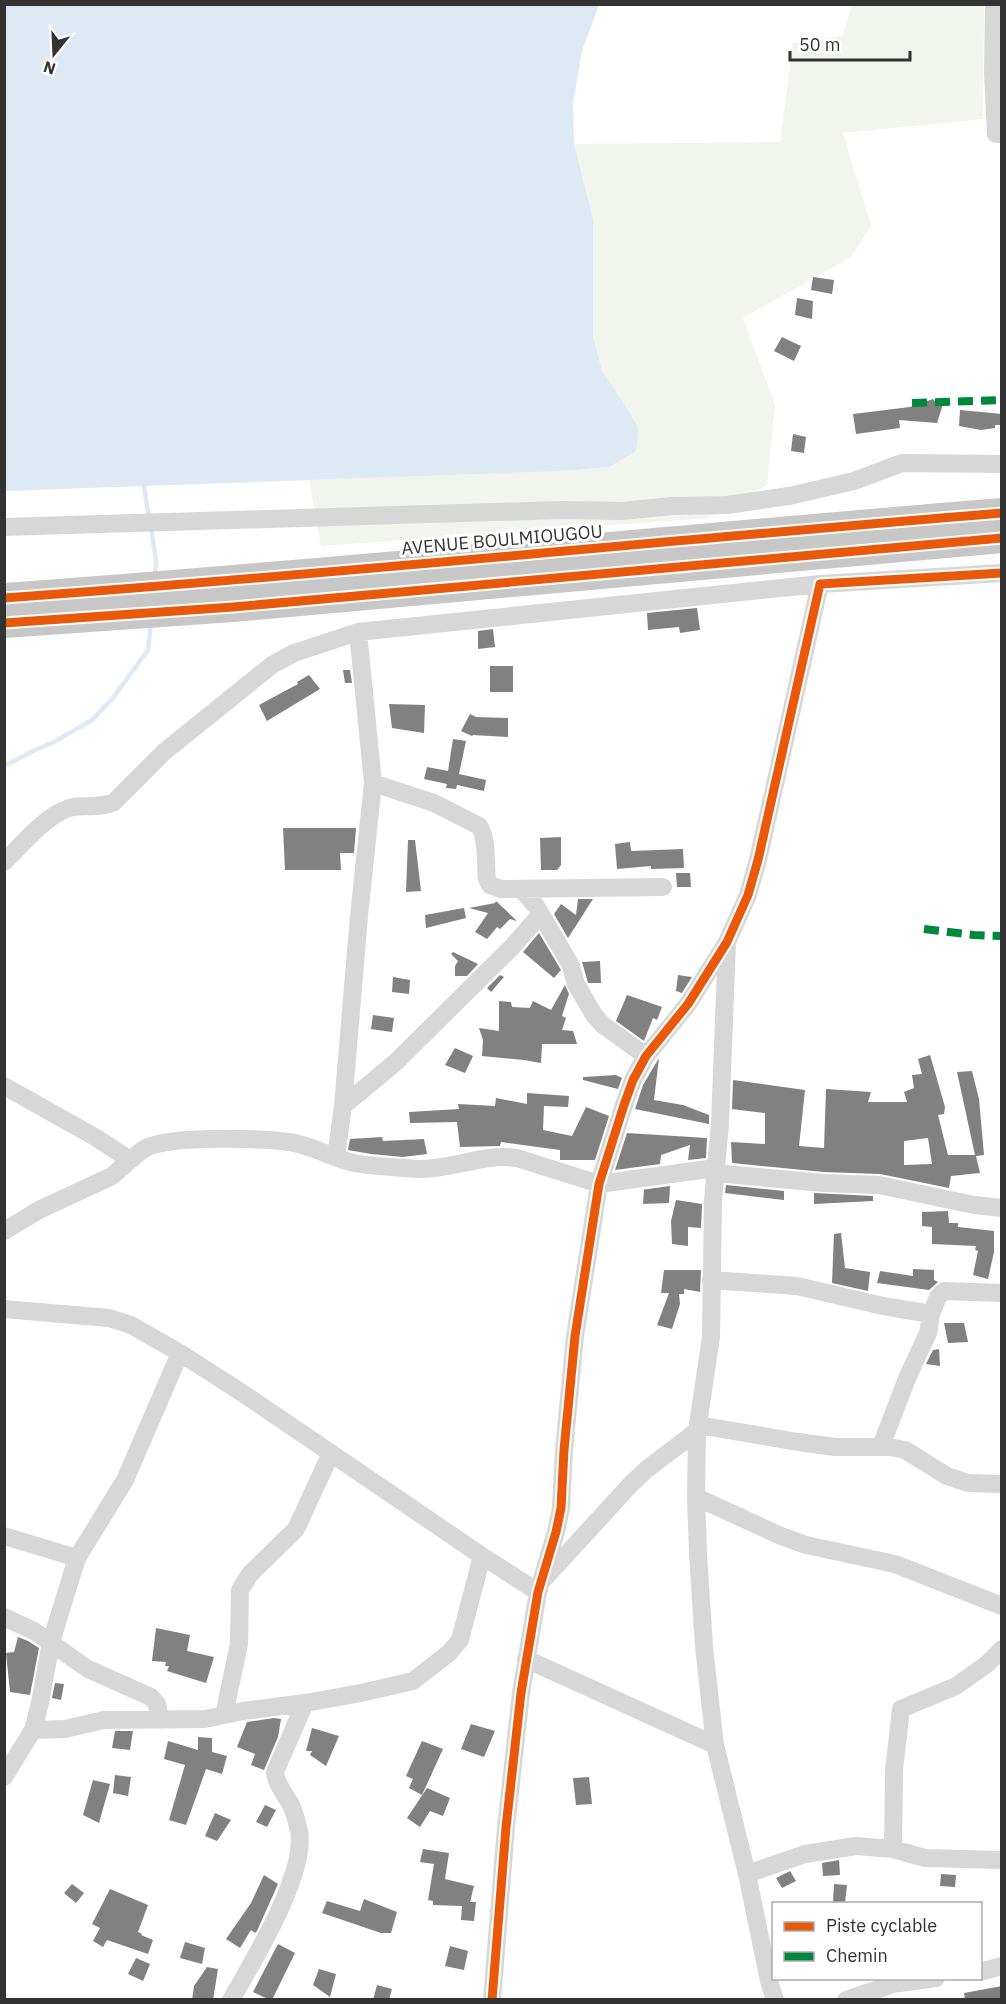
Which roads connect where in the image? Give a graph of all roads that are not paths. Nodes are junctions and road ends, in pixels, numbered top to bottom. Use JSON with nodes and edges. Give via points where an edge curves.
{"nodes":[{"id":1,"x":994,"y":4,"type":"edge"},
{"id":2,"x":1002,"y":134,"type":"edge"},
{"id":3,"x":1002,"y":464,"type":"edge"},
{"id":4,"x":1002,"y":513,"type":"edge"},
{"id":5,"x":4,"y":527,"type":"edge"},
{"id":6,"x":1002,"y":538,"type":"edge"},
{"id":7,"x":1002,"y":573,"type":"edge"},
{"id":8,"x":820,"y":584,"type":"junction"},
{"id":9,"x":232,"y":594,"type":"junction"},
{"id":10,"x":4,"y":598,"type":"edge"},
{"id":11,"x":101,"y":604,"type":"junction"},
{"id":12,"x":4,"y":623,"type":"edge"},
{"id":13,"x":358,"y":632,"type":"junction"},
{"id":14,"x":373,"y":783,"type":"junction"},
{"id":15,"x":4,"y":862,"type":"edge"},
{"id":16,"x":663,"y":887,"type":"dead end"},
{"id":17,"x":521,"y":889,"type":"junction"},
{"id":18,"x":541,"y":914,"type":"junction"},
{"id":19,"x":728,"y":942,"type":"junction"},
{"id":20,"x":646,"y":1056,"type":"junction"},
{"id":21,"x":4,"y":1086,"type":"edge"},
{"id":22,"x":343,"y":1106,"type":"junction"},
{"id":23,"x":336,"y":1157,"type":"junction"},
{"id":24,"x":130,"y":1161,"type":"junction"},
{"id":25,"x":715,"y":1170,"type":"junction"},
{"id":26,"x":599,"y":1184,"type":"junction"},
{"id":27,"x":1002,"y":1208,"type":"edge"},
{"id":28,"x":4,"y":1232,"type":"edge"},
{"id":29,"x":711,"y":1280,"type":"junction"},
{"id":30,"x":1002,"y":1293,"type":"edge"},
{"id":31,"x":4,"y":1309,"type":"edge"},
{"id":32,"x":932,"y":1314,"type":"junction"},
{"id":33,"x":180,"y":1353,"type":"junction"},
{"id":34,"x":697,"y":1428,"type":"junction"},
{"id":35,"x":881,"y":1446,"type":"junction"},
{"id":36,"x":331,"y":1453,"type":"junction"},
{"id":37,"x":1002,"y":1484,"type":"edge"},
{"id":38,"x":696,"y":1497,"type":"junction"},
{"id":39,"x":4,"y":1536,"type":"edge"},
{"id":40,"x":482,"y":1556,"type":"junction"},
{"id":41,"x":77,"y":1558,"type":"junction"},
{"id":42,"x":540,"y":1587,"type":"junction"},
{"id":43,"x":1002,"y":1606,"type":"edge"},
{"id":44,"x":4,"y":1617,"type":"edge"},
{"id":45,"x":51,"y":1642,"type":"junction"},
{"id":46,"x":1002,"y":1648,"type":"edge"},
{"id":47,"x":526,"y":1659,"type":"junction"},
{"id":48,"x":305,"y":1703,"type":"junction"},
{"id":49,"x":224,"y":1716,"type":"junction"},
{"id":50,"x":160,"y":1720,"type":"junction"},
{"id":51,"x":33,"y":1730,"type":"junction"},
{"id":52,"x":715,"y":1745,"type":"junction"},
{"id":53,"x":4,"y":1777,"type":"edge"},
{"id":54,"x":893,"y":1849,"type":"junction"},
{"id":55,"x":1002,"y":1860,"type":"edge"},
{"id":56,"x":747,"y":1874,"type":"junction"},
{"id":57,"x":1002,"y":1966,"type":"edge"},
{"id":58,"x":982,"y":1972,"type":"edge"},
{"id":59,"x":922,"y":1980,"type":"edge"},
{"id":60,"x":231,"y":2000,"type":"edge"},
{"id":61,"x":492,"y":2000,"type":"edge"},
{"id":62,"x":775,"y":2000,"type":"edge"},
{"id":63,"x":846,"y":2000,"type":"edge"}],
"edges":[{"from":1,"to":2,"type":"street","via":[[996,134]]},
{"from":3,"to":5,"type":"street","via":[[902,463],[854,481],[727,505]]},
{"from":4,"to":9,"type":"highway","name":"AVENUE BOULMIOUGOU","via":[[740,535]]},
{"from":6,"to":9,"type":"highway","name":"AVENUE BOULMIOUGOU"},
{"from":7,"to":8,"type":"street"},
{"from":8,"to":13,"type":"street"},
{"from":8,"to":19,"type":"street","via":[[758,861]]},
{"from":9,"to":11,"type":"highway","name":"AVENUE BOULMIOUGOU"},
{"from":10,"to":11,"type":"highway","name":"AVENUE BOULMIOUGOU"},
{"from":11,"to":12,"type":"highway","name":"AVENUE BOULMIOUGOU"},
{"from":13,"to":14,"type":"street"},
{"from":13,"to":15,"type":"street","via":[[294,653],[272,666],[164,752],[114,802],[60,812]]},
{"from":14,"to":17,"type":"street","via":[[434,803],[478,826],[484,839],[490,885]]},
{"from":14,"to":22,"type":"street"},
{"from":16,"to":17,"type":"street"},
{"from":17,"to":18,"type":"street"},
{"from":18,"to":20,"type":"street","via":[[594,1015]]},
{"from":18,"to":22,"type":"street","via":[[396,1062]]},
{"from":19,"to":20,"type":"street","via":[[688,1004]]},
{"from":19,"to":25,"type":"street"},
{"from":20,"to":26,"type":"street","via":[[633,1080]]},
{"from":21,"to":24,"type":"street"},
{"from":22,"to":23,"type":"street"},
{"from":23,"to":24,"type":"street","via":[[288,1142],[209,1139],[149,1147]]},
{"from":23,"to":26,"type":"street","via":[[422,1169],[504,1156]]},
{"from":24,"to":28,"type":"street","via":[[112,1176],[47,1206]]},
{"from":25,"to":26,"type":"street"},
{"from":25,"to":27,"type":"street","via":[[824,1183],[879,1185]]},
{"from":25,"to":29,"type":"street"},
{"from":26,"to":42,"type":"street","via":[[575,1336],[561,1508]]},
{"from":29,"to":32,"type":"street","via":[[797,1286]]},
{"from":29,"to":34,"type":"street","via":[[711,1337]]},
{"from":30,"to":32,"type":"street","via":[[944,1291]]},
{"from":31,"to":33,"type":"street","via":[[109,1318],[131,1325]]},
{"from":32,"to":35,"type":"street","via":[[928,1333]]},
{"from":33,"to":36,"type":"street"},
{"from":33,"to":41,"type":"street","via":[[125,1480]]},
{"from":34,"to":35,"type":"street","via":[[835,1447]]},
{"from":34,"to":38,"type":"street"},
{"from":34,"to":42,"type":"street","via":[[631,1484]]},
{"from":35,"to":37,"type":"street","via":[[904,1450],[936,1470],[968,1483]]},
{"from":36,"to":40,"type":"street"},
{"from":36,"to":49,"type":"street","via":[[296,1529],[250,1574],[240,1590],[239,1644]]},
{"from":38,"to":43,"type":"street","via":[[806,1545],[895,1564]]},
{"from":38,"to":52,"type":"street","via":[[704,1647]]},
{"from":39,"to":41,"type":"street"},
{"from":40,"to":42,"type":"street"},
{"from":40,"to":48,"type":"street","via":[[460,1640],[449,1653],[413,1681]]},
{"from":41,"to":45,"type":"street"},
{"from":42,"to":47,"type":"street"},
{"from":44,"to":45,"type":"street"},
{"from":45,"to":50,"type":"street","via":[[88,1669],[151,1697]]},
{"from":45,"to":51,"type":"street"},
{"from":46,"to":54,"type":"street","via":[[956,1686],[901,1709],[894,1770]]},
{"from":47,"to":52,"type":"street"},
{"from":47,"to":61,"type":"street","via":[[506,1827]]},
{"from":48,"to":49,"type":"street"},
{"from":48,"to":60,"type":"street","via":[[275,1772],[300,1833],[299,1856],[266,1935]]},
{"from":49,"to":50,"type":"street"},
{"from":50,"to":51,"type":"street","via":[[104,1720],[65,1729]]},
{"from":51,"to":53,"type":"street"},
{"from":52,"to":56,"type":"street"},
{"from":54,"to":55,"type":"street","via":[[925,1858]]},
{"from":54,"to":56,"type":"street","via":[[833,1848]]},
{"from":56,"to":62,"type":"street"},
{"from":57,"to":58,"type":"street"},
{"from":59,"to":63,"type":"street","via":[[893,1984]]}]}
